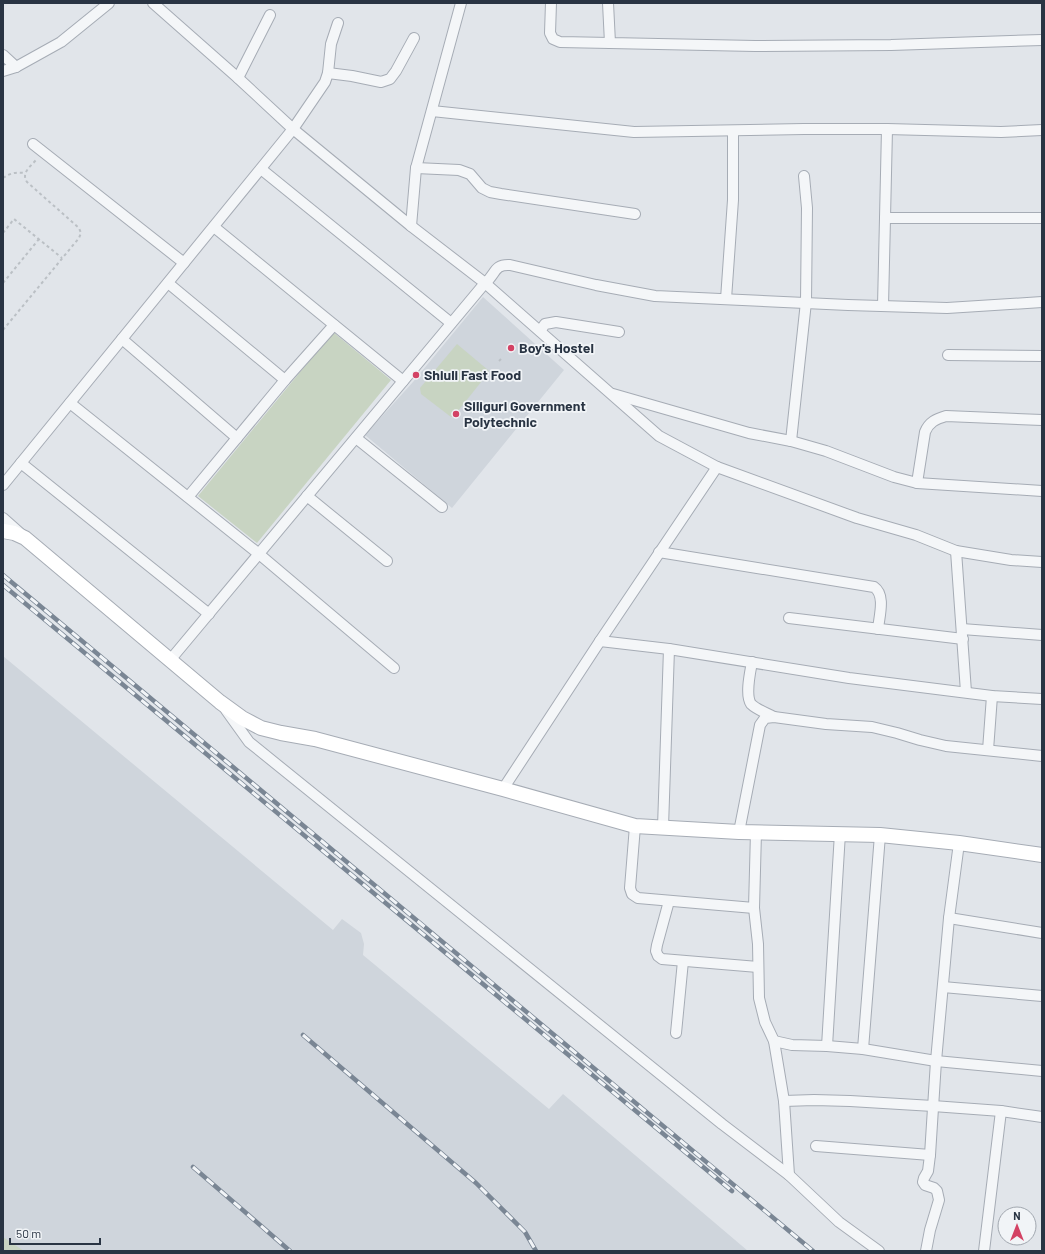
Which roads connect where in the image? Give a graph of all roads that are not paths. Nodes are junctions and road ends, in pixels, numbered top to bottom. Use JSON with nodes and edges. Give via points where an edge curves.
{"nodes":[{"id":1,"x":109,"y":3,"type":"edge"},
{"id":2,"x":153,"y":3,"type":"edge"},
{"id":3,"x":461,"y":3,"type":"edge"},
{"id":4,"x":551,"y":3,"type":"edge"},
{"id":5,"x":608,"y":3,"type":"edge"},
{"id":6,"x":270,"y":15,"type":"dead end"},
{"id":7,"x":338,"y":23,"type":"dead end"},
{"id":8,"x":414,"y":38,"type":"dead end"},
{"id":9,"x":1042,"y":40,"type":"edge"},
{"id":10,"x":610,"y":43,"type":"junction"},
{"id":11,"x":3,"y":55,"type":"edge"},
{"id":12,"x":16,"y":67,"type":"junction"},
{"id":13,"x":3,"y":72,"type":"edge"},
{"id":14,"x":328,"y":73,"type":"junction"},
{"id":15,"x":238,"y":78,"type":"junction"},
{"id":16,"x":432,"y":111,"type":"junction"},
{"id":17,"x":293,"y":129,"type":"junction"},
{"id":18,"x":887,"y":129,"type":"junction"},
{"id":19,"x":1042,"y":130,"type":"edge"},
{"id":20,"x":733,"y":131,"type":"junction"},
{"id":21,"x":33,"y":144,"type":"dead end"},
{"id":22,"x":416,"y":168,"type":"junction"},
{"id":23,"x":261,"y":169,"type":"junction"},
{"id":24,"x":804,"y":176,"type":"dead end"},
{"id":25,"x":635,"y":214,"type":"dead end"},
{"id":26,"x":885,"y":218,"type":"junction"},
{"id":27,"x":1042,"y":218,"type":"edge"},
{"id":28,"x":411,"y":226,"type":"junction"},
{"id":29,"x":214,"y":227,"type":"junction"},
{"id":30,"x":184,"y":263,"type":"junction"},
{"id":31,"x":168,"y":283,"type":"junction"},
{"id":32,"x":485,"y":283,"type":"junction"},
{"id":33,"x":726,"y":299,"type":"junction"},
{"id":34,"x":806,"y":302,"type":"junction"},
{"id":35,"x":1042,"y":302,"type":"edge"},
{"id":36,"x":883,"y":306,"type":"junction"},
{"id":37,"x":334,"y":325,"type":"junction"},
{"id":38,"x":451,"y":327,"type":"junction"},
{"id":39,"x":540,"y":332,"type":"junction"},
{"id":40,"x":619,"y":332,"type":"dead end"},
{"id":41,"x":122,"y":339,"type":"junction"},
{"id":42,"x":948,"y":355,"type":"dead end"},
{"id":43,"x":1042,"y":356,"type":"edge"},
{"id":44,"x":286,"y":380,"type":"junction"},
{"id":45,"x":402,"y":386,"type":"junction"},
{"id":46,"x":611,"y":393,"type":"junction"},
{"id":47,"x":70,"y":402,"type":"junction"},
{"id":48,"x":1042,"y":420,"type":"edge"},
{"id":49,"x":237,"y":438,"type":"junction"},
{"id":50,"x":356,"y":438,"type":"junction"},
{"id":51,"x":791,"y":441,"type":"junction"},
{"id":52,"x":21,"y":463,"type":"junction"},
{"id":53,"x":717,"y":467,"type":"junction"},
{"id":54,"x":917,"y":482,"type":"junction"},
{"id":55,"x":3,"y":485,"type":"edge"},
{"id":56,"x":1042,"y":491,"type":"edge"},
{"id":57,"x":307,"y":496,"type":"junction"},
{"id":58,"x":188,"y":497,"type":"junction"},
{"id":59,"x":442,"y":507,"type":"dead end"},
{"id":60,"x":3,"y":518,"type":"edge"},
{"id":61,"x":3,"y":531,"type":"edge"},
{"id":62,"x":25,"y":538,"type":"junction"},
{"id":63,"x":956,"y":551,"type":"junction"},
{"id":64,"x":659,"y":552,"type":"junction"},
{"id":65,"x":259,"y":554,"type":"junction"},
{"id":66,"x":387,"y":561,"type":"dead end"},
{"id":67,"x":1042,"y":562,"type":"edge"},
{"id":68,"x":209,"y":614,"type":"junction"},
{"id":69,"x":789,"y":618,"type":"dead end"},
{"id":70,"x":878,"y":629,"type":"junction"},
{"id":71,"x":963,"y":634,"type":"junction"},
{"id":72,"x":1042,"y":635,"type":"edge"},
{"id":73,"x":600,"y":640,"type":"junction"},
{"id":74,"x":669,"y":649,"type":"junction"},
{"id":75,"x":170,"y":659,"type":"junction"},
{"id":76,"x":752,"y":662,"type":"junction"},
{"id":77,"x":394,"y":668,"type":"dead end"},
{"id":78,"x":966,"y":692,"type":"junction"},
{"id":79,"x":992,"y":696,"type":"junction"},
{"id":80,"x":1042,"y":699,"type":"edge"},
{"id":81,"x":220,"y":702,"type":"junction"},
{"id":82,"x":774,"y":717,"type":"junction"},
{"id":83,"x":988,"y":750,"type":"junction"},
{"id":84,"x":1042,"y":756,"type":"edge"},
{"id":85,"x":503,"y":789,"type":"junction"},
{"id":86,"x":635,"y":826,"type":"junction"},
{"id":87,"x":663,"y":827,"type":"junction"},
{"id":88,"x":739,"y":832,"type":"junction"},
{"id":89,"x":756,"y":832,"type":"junction"},
{"id":90,"x":840,"y":833,"type":"junction"},
{"id":91,"x":880,"y":834,"type":"junction"},
{"id":92,"x":960,"y":843,"type":"junction"},
{"id":93,"x":1042,"y":855,"type":"edge"},
{"id":94,"x":669,"y":901,"type":"junction"},
{"id":95,"x":754,"y":908,"type":"junction"},
{"id":96,"x":949,"y":918,"type":"junction"},
{"id":97,"x":1042,"y":933,"type":"edge"},
{"id":98,"x":683,"y":961,"type":"junction"},
{"id":99,"x":758,"y":967,"type":"junction"},
{"id":100,"x":943,"y":987,"type":"junction"},
{"id":101,"x":1042,"y":996,"type":"edge"},
{"id":102,"x":676,"y":1033,"type":"dead end"},
{"id":103,"x":774,"y":1042,"type":"junction"},
{"id":104,"x":827,"y":1046,"type":"junction"},
{"id":105,"x":864,"y":1049,"type":"junction"},
{"id":106,"x":936,"y":1061,"type":"junction"},
{"id":107,"x":1042,"y":1071,"type":"edge"},
{"id":108,"x":784,"y":1101,"type":"junction"},
{"id":109,"x":933,"y":1106,"type":"junction"},
{"id":110,"x":1001,"y":1111,"type":"junction"},
{"id":111,"x":1042,"y":1117,"type":"edge"},
{"id":112,"x":816,"y":1146,"type":"dead end"},
{"id":113,"x":930,"y":1155,"type":"junction"},
{"id":114,"x":789,"y":1175,"type":"junction"},
{"id":115,"x":879,"y":1251,"type":"edge"},
{"id":116,"x":926,"y":1251,"type":"edge"},
{"id":117,"x":984,"y":1251,"type":"edge"}],
"edges":[{"from":1,"to":12,"type":"street","via":[[61,42]]},
{"from":2,"to":15,"type":"street"},
{"from":3,"to":16,"type":"street"},
{"from":4,"to":10,"type":"street","via":[[550,33],[553,39],[560,42]]},
{"from":5,"to":10,"type":"street"},
{"from":6,"to":15,"type":"street"},
{"from":7,"to":14,"type":"street","via":[[330,44]]},
{"from":8,"to":14,"type":"street","via":[[390,79],[381,82]]},
{"from":9,"to":10,"type":"street","via":[[755,46]]},
{"from":11,"to":12,"type":"street"},
{"from":12,"to":13,"type":"street"},
{"from":14,"to":17,"type":"street","via":[[325,82]]},
{"from":15,"to":17,"type":"street"},
{"from":16,"to":20,"type":"street","via":[[634,132]]},
{"from":16,"to":22,"type":"street"},
{"from":17,"to":23,"type":"street"},
{"from":17,"to":28,"type":"street"},
{"from":18,"to":19,"type":"street","via":[[1001,132]]},
{"from":18,"to":20,"type":"street"},
{"from":18,"to":26,"type":"street"},
{"from":20,"to":33,"type":"street","via":[[733,200]]},
{"from":21,"to":30,"type":"street"},
{"from":22,"to":25,"type":"street","via":[[459,170],[470,174],[482,188],[490,192]]},
{"from":22,"to":28,"type":"street"},
{"from":23,"to":29,"type":"street"},
{"from":23,"to":38,"type":"street"},
{"from":24,"to":34,"type":"street","via":[[807,208]]},
{"from":26,"to":27,"type":"street"},
{"from":26,"to":36,"type":"street"},
{"from":28,"to":32,"type":"street"},
{"from":29,"to":30,"type":"street"},
{"from":29,"to":37,"type":"street"},
{"from":30,"to":31,"type":"street"},
{"from":31,"to":41,"type":"street"},
{"from":31,"to":44,"type":"street"},
{"from":32,"to":33,"type":"street","via":[[502,264],[655,296]]},
{"from":32,"to":38,"type":"street"},
{"from":32,"to":39,"type":"street"},
{"from":33,"to":34,"type":"street"},
{"from":34,"to":36,"type":"street"},
{"from":34,"to":51,"type":"street"},
{"from":35,"to":36,"type":"street","via":[[947,308]]},
{"from":37,"to":44,"type":"street"},
{"from":37,"to":45,"type":"street"},
{"from":38,"to":45,"type":"street"},
{"from":39,"to":40,"type":"street","via":[[545,324],[556,322]]},
{"from":39,"to":46,"type":"street"},
{"from":41,"to":47,"type":"street"},
{"from":41,"to":49,"type":"street"},
{"from":42,"to":43,"type":"street"},
{"from":44,"to":49,"type":"street"},
{"from":45,"to":50,"type":"street"},
{"from":46,"to":51,"type":"street","via":[[749,433]]},
{"from":46,"to":53,"type":"street","via":[[659,436]]},
{"from":47,"to":52,"type":"street"},
{"from":47,"to":58,"type":"street"},
{"from":48,"to":54,"type":"street","via":[[946,416],[936,419],[928,425],[925,432]]},
{"from":49,"to":58,"type":"street"},
{"from":50,"to":57,"type":"street"},
{"from":50,"to":59,"type":"street"},
{"from":51,"to":54,"type":"street","via":[[826,451],[894,477]]},
{"from":52,"to":55,"type":"street"},
{"from":52,"to":68,"type":"street"},
{"from":53,"to":63,"type":"street"},
{"from":53,"to":64,"type":"street"},
{"from":54,"to":56,"type":"street"},
{"from":57,"to":65,"type":"street"},
{"from":57,"to":66,"type":"street"},
{"from":58,"to":65,"type":"street"},
{"from":60,"to":62,"type":"street"},
{"from":61,"to":62,"type":"street"},
{"from":62,"to":75,"type":"street"},
{"from":63,"to":67,"type":"street"},
{"from":63,"to":71,"type":"street"},
{"from":64,"to":70,"type":"street","via":[[874,587],[880,596]]},
{"from":64,"to":73,"type":"street"},
{"from":65,"to":68,"type":"street"},
{"from":65,"to":77,"type":"street"},
{"from":68,"to":75,"type":"street"},
{"from":69,"to":70,"type":"street"},
{"from":70,"to":71,"type":"street"},
{"from":71,"to":72,"type":"street"},
{"from":71,"to":78,"type":"street"},
{"from":73,"to":74,"type":"street"},
{"from":73,"to":85,"type":"street"},
{"from":74,"to":76,"type":"street"},
{"from":74,"to":87,"type":"street"},
{"from":75,"to":81,"type":"street"},
{"from":76,"to":78,"type":"street","via":[[849,678]]},
{"from":76,"to":82,"type":"street","via":[[748,687],[751,703]]},
{"from":78,"to":79,"type":"street"},
{"from":79,"to":80,"type":"street"},
{"from":79,"to":83,"type":"street"},
{"from":81,"to":85,"type":"street","via":[[261,728],[315,739]]},
{"from":81,"to":114,"type":"street","via":[[249,742]]},
{"from":82,"to":83,"type":"street","via":[[872,728],[946,746]]},
{"from":82,"to":88,"type":"street","via":[[765,718],[760,725]]},
{"from":83,"to":84,"type":"street"},
{"from":85,"to":86,"type":"street"},
{"from":86,"to":87,"type":"street"},
{"from":86,"to":94,"type":"street","via":[[630,888],[632,894],[638,898]]},
{"from":87,"to":88,"type":"street"},
{"from":88,"to":89,"type":"street"},
{"from":89,"to":90,"type":"street"},
{"from":89,"to":95,"type":"street"},
{"from":90,"to":91,"type":"street"},
{"from":90,"to":104,"type":"street"},
{"from":91,"to":92,"type":"street"},
{"from":91,"to":105,"type":"street"},
{"from":92,"to":93,"type":"street"},
{"from":92,"to":96,"type":"street"},
{"from":94,"to":95,"type":"street"},
{"from":94,"to":98,"type":"street","via":[[656,951],[662,959]]},
{"from":95,"to":99,"type":"street"},
{"from":96,"to":97,"type":"street"},
{"from":96,"to":100,"type":"street"},
{"from":98,"to":99,"type":"street"},
{"from":98,"to":102,"type":"street"},
{"from":99,"to":103,"type":"street","via":[[759,998],[765,1022]]},
{"from":100,"to":101,"type":"street"},
{"from":100,"to":106,"type":"street"},
{"from":103,"to":104,"type":"street"},
{"from":103,"to":108,"type":"street"},
{"from":104,"to":105,"type":"street"},
{"from":105,"to":106,"type":"street"},
{"from":106,"to":107,"type":"street"},
{"from":106,"to":109,"type":"street"},
{"from":108,"to":109,"type":"street","via":[[850,1101]]},
{"from":108,"to":114,"type":"street"},
{"from":109,"to":110,"type":"street"},
{"from":109,"to":113,"type":"street"},
{"from":110,"to":111,"type":"street"},
{"from":110,"to":117,"type":"street"},
{"from":112,"to":113,"type":"street"},
{"from":113,"to":116,"type":"street","via":[[928,1171],[923,1182],[937,1191],[939,1200]]},
{"from":114,"to":115,"type":"street","via":[[839,1222]]}]}
